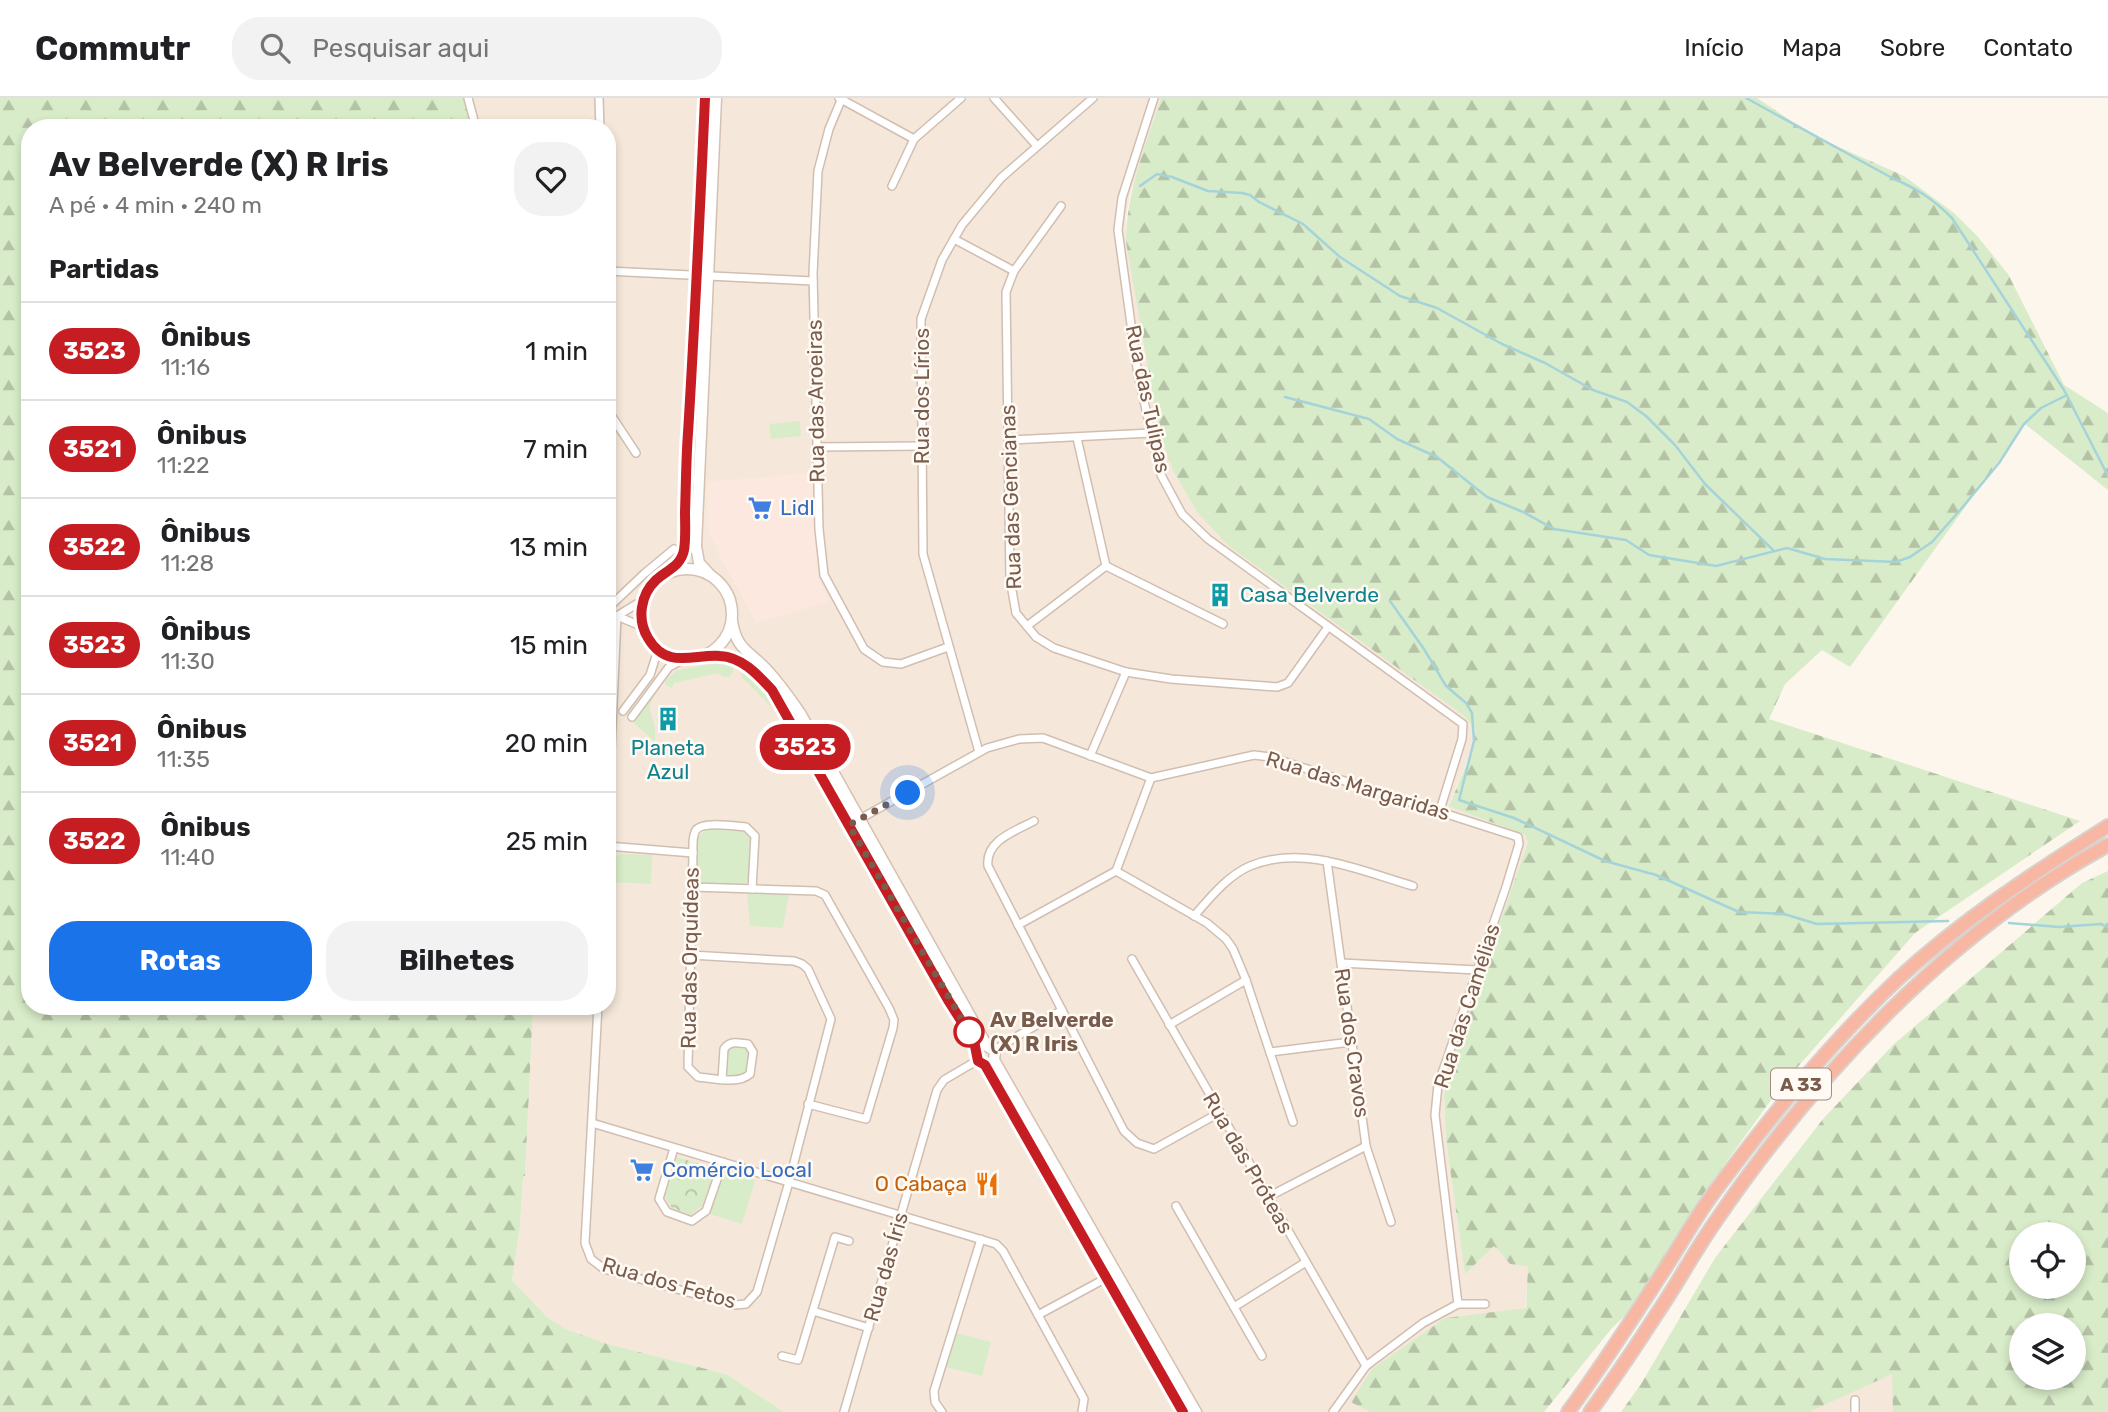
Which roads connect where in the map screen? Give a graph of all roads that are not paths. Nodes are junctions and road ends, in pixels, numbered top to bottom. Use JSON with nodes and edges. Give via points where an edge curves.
{"nodes":[{"id":1,"x":468,"y":98,"type":"edge"},
{"id":2,"x":599,"y":98,"type":"edge"},
{"id":3,"x":705,"y":98,"type":"edge"},
{"id":4,"x":716,"y":98,"type":"edge"},
{"id":5,"x":841,"y":98,"type":"edge"},
{"id":6,"x":961,"y":98,"type":"edge"},
{"id":7,"x":994,"y":98,"type":"edge"},
{"id":8,"x":1093,"y":98,"type":"edge"},
{"id":9,"x":1154,"y":98,"type":"edge"},
{"id":10,"x":474,"y":119,"type":"edge"},
{"id":11,"x":600,"y":119,"type":"edge"},
{"id":12,"x":914,"y":139,"type":"junction"},
{"id":13,"x":1037,"y":146,"type":"junction"},
{"id":14,"x":892,"y":186,"type":"dead end"},
{"id":15,"x":1061,"y":206,"type":"dead end"},
{"id":16,"x":954,"y":239,"type":"junction"},
{"id":17,"x":1014,"y":271,"type":"junction"},
{"id":18,"x":616,"y":272,"type":"edge"},
{"id":19,"x":696,"y":276,"type":"junction"},
{"id":20,"x":708,"y":277,"type":"junction"},
{"id":21,"x":813,"y":281,"type":"junction"},
{"id":22,"x":616,"y":423,"type":"edge"},
{"id":23,"x":1152,"y":433,"type":"junction"},
{"id":24,"x":1077,"y":438,"type":"junction"},
{"id":25,"x":1009,"y":440,"type":"junction"},
{"id":26,"x":922,"y":446,"type":"junction"},
{"id":27,"x":817,"y":447,"type":"junction"},
{"id":28,"x":636,"y":453,"type":"dead end"},
{"id":29,"x":674,"y":549,"type":"dead end"},
{"id":30,"x":1107,"y":566,"type":"junction"},
{"id":31,"x":667,"y":573,"type":"junction"},
{"id":32,"x":710,"y":575,"type":"junction"},
{"id":33,"x":616,"y":600,"type":"edge"},
{"id":34,"x":643,"y":600,"type":"junction"},
{"id":35,"x":617,"y":616,"type":"junction"},
{"id":36,"x":732,"y":621,"type":"junction"},
{"id":37,"x":1223,"y":624,"type":"dead end"},
{"id":38,"x":1027,"y":626,"type":"junction"},
{"id":39,"x":643,"y":627,"type":"junction"},
{"id":40,"x":1328,"y":627,"type":"junction"},
{"id":41,"x":616,"y":638,"type":"edge"},
{"id":42,"x":948,"y":647,"type":"junction"},
{"id":43,"x":659,"y":650,"type":"junction"},
{"id":44,"x":698,"y":658,"type":"junction"},
{"id":45,"x":682,"y":660,"type":"junction"},
{"id":46,"x":1126,"y":672,"type":"junction"},
{"id":47,"x":624,"y":711,"type":"dead end"},
{"id":48,"x":632,"y":717,"type":"dead end"},
{"id":49,"x":979,"y":752,"type":"junction"},
{"id":50,"x":1090,"y":756,"type":"junction"},
{"id":51,"x":1151,"y":778,"type":"junction"},
{"id":52,"x":1440,"y":810,"type":"junction"},
{"id":53,"x":860,"y":820,"type":"junction"},
{"id":54,"x":1034,"y":821,"type":"dead end"},
{"id":55,"x":849,"y":825,"type":"junction"},
{"id":56,"x":2108,"y":826,"type":"edge"},
{"id":57,"x":1518,"y":837,"type":"joint"},
{"id":58,"x":2108,"y":845,"type":"edge"},
{"id":59,"x":616,"y":847,"type":"edge"},
{"id":60,"x":692,"y":853,"type":"junction"},
{"id":61,"x":1327,"y":861,"type":"junction"},
{"id":62,"x":1116,"y":871,"type":"junction"},
{"id":63,"x":1413,"y":886,"type":"dead end"},
{"id":64,"x":692,"y":887,"type":"junction"},
{"id":65,"x":751,"y":889,"type":"junction"},
{"id":66,"x":1194,"y":916,"type":"junction"},
{"id":67,"x":1018,"y":925,"type":"junction"},
{"id":68,"x":691,"y":955,"type":"junction"},
{"id":69,"x":1132,"y":959,"type":"dead end"},
{"id":70,"x":1340,"y":964,"type":"junction"},
{"id":71,"x":1477,"y":970,"type":"junction"},
{"id":72,"x":1246,"y":980,"type":"junction"},
{"id":73,"x":1062,"y":1010,"type":"junction"},
{"id":74,"x":598,"y":1015,"type":"edge"},
{"id":75,"x":1169,"y":1025,"type":"junction"},
{"id":76,"x":1351,"y":1042,"type":"junction"},
{"id":77,"x":1270,"y":1052,"type":"junction"},
{"id":78,"x":986,"y":1055,"type":"junction"},
{"id":79,"x":722,"y":1079,"type":"junction"},
{"id":80,"x":808,"y":1104,"type":"junction"},
{"id":81,"x":1219,"y":1113,"type":"junction"},
{"id":82,"x":1293,"y":1122,"type":"dead end"},
{"id":83,"x":592,"y":1123,"type":"junction"},
{"id":84,"x":1366,"y":1146,"type":"junction"},
{"id":85,"x":674,"y":1148,"type":"junction"},
{"id":86,"x":723,"y":1163,"type":"junction"},
{"id":87,"x":789,"y":1182,"type":"junction"},
{"id":88,"x":1268,"y":1197,"type":"junction"},
{"id":89,"x":1176,"y":1206,"type":"dead end"},
{"id":90,"x":901,"y":1215,"type":"junction"},
{"id":91,"x":1391,"y":1222,"type":"dead end"},
{"id":92,"x":981,"y":1239,"type":"junction"},
{"id":93,"x":849,"y":1241,"type":"dead end"},
{"id":94,"x":1306,"y":1262,"type":"junction"},
{"id":95,"x":1112,"y":1275,"type":"junction"},
{"id":96,"x":1458,"y":1304,"type":"junction"},
{"id":97,"x":1485,"y":1304,"type":"dead end"},
{"id":98,"x":1234,"y":1307,"type":"junction"},
{"id":99,"x":813,"y":1311,"type":"junction"},
{"id":100,"x":1038,"y":1315,"type":"junction"},
{"id":101,"x":869,"y":1328,"type":"junction"},
{"id":102,"x":782,"y":1356,"type":"dead end"},
{"id":103,"x":1262,"y":1356,"type":"dead end"},
{"id":104,"x":1366,"y":1366,"type":"junction"},
{"id":105,"x":1855,"y":1400,"type":"dead end"},
{"id":106,"x":844,"y":1412,"type":"edge"},
{"id":107,"x":942,"y":1412,"type":"edge"},
{"id":108,"x":1082,"y":1412,"type":"edge"},
{"id":109,"x":1183,"y":1412,"type":"edge"},
{"id":110,"x":1196,"y":1412,"type":"edge"},
{"id":111,"x":1333,"y":1412,"type":"edge"},
{"id":112,"x":1568,"y":1412,"type":"edge"},
{"id":113,"x":1591,"y":1412,"type":"edge"},
{"id":114,"x":1855,"y":1412,"type":"edge"}],
"edges":[{"from":1,"to":10,"type":"street"},
{"from":2,"to":11,"type":"street"},
{"from":3,"to":19,"type":"main road"},
{"from":4,"to":20,"type":"main road"},
{"from":5,"to":12,"type":"street"},
{"from":5,"to":21,"type":"street","name":"Rua das Aroeiras","via":[[818,171]]},
{"from":6,"to":12,"type":"street"},
{"from":7,"to":13,"type":"street"},
{"from":8,"to":13,"type":"street","name":"Rua dos Lírios"},
{"from":9,"to":23,"type":"street","name":"Rua das Tulipas","via":[[1122,198],[1118,230],[1138,375]]},
{"from":12,"to":14,"type":"street"},
{"from":13,"to":16,"type":"street","name":"Rua dos Lírios","via":[[1001,178]]},
{"from":15,"to":17,"type":"street","name":"Rua das Gencianas"},
{"from":16,"to":17,"type":"street"},
{"from":16,"to":26,"type":"street","name":"Rua dos Lírios","via":[[921,319]]},
{"from":17,"to":25,"type":"street","name":"Rua das Gencianas","via":[[1006,292]]},
{"from":18,"to":19,"type":"street"},
{"from":19,"to":20,"type":"street"},
{"from":19,"to":31,"type":"main road","via":[[684,550]]},
{"from":20,"to":21,"type":"street"},
{"from":20,"to":32,"type":"main road","via":[[696,546],[699,563]]},
{"from":21,"to":27,"type":"street","name":"Rua das Aroeiras"},
{"from":22,"to":28,"type":"street"},
{"from":23,"to":24,"type":"street"},
{"from":23,"to":40,"type":"street","name":"Rua das Tulipas","via":[[1161,475],[1182,514],[1208,539]]},
{"from":24,"to":25,"type":"street"},
{"from":24,"to":30,"type":"street"},
{"from":25,"to":38,"type":"street","name":"Rua das Gencianas","via":[[1010,579],[1016,614]]},
{"from":26,"to":27,"type":"street"},
{"from":26,"to":42,"type":"street","name":"Rua dos Lírios","via":[[923,554]]},
{"from":27,"to":42,"type":"street","name":"Rua das Aroeiras","via":[[824,575],[864,649],[883,662],[901,664]]},
{"from":29,"to":33,"type":"street"},
{"from":30,"to":37,"type":"street"},
{"from":30,"to":38,"type":"street"},
{"from":31,"to":32,"type":"main road","via":[[688,569]]},
{"from":31,"to":34,"type":"main road"},
{"from":32,"to":36,"type":"main road","via":[[728,594]]},
{"from":34,"to":35,"type":"street"},
{"from":34,"to":39,"type":"main road"},
{"from":35,"to":39,"type":"street"},
{"from":35,"to":41,"type":"street"},
{"from":36,"to":44,"type":"main road","via":[[720,645]]},
{"from":36,"to":53,"type":"main road","via":[[734,637],[782,686],[800,713]]},
{"from":38,"to":46,"type":"street","name":"Rua das Gencianas","via":[[1054,648]]},
{"from":39,"to":43,"type":"main road"},
{"from":40,"to":46,"type":"street","name":"Rua das Gencianas","via":[[1288,683],[1277,687]]},
{"from":40,"to":52,"type":"street","name":"Rua das Tulipas","via":[[1463,724]]},
{"from":42,"to":49,"type":"street","name":"Rua dos Lírios"},
{"from":43,"to":45,"type":"main road"},
{"from":43,"to":47,"type":"street","via":[[650,675]]},
{"from":44,"to":45,"type":"main road"},
{"from":44,"to":55,"type":"main road","via":[[721,656],[741,662],[772,690]]},
{"from":45,"to":48,"type":"street","via":[[669,667]]},
{"from":46,"to":50,"type":"street"},
{"from":49,"to":50,"type":"street","via":[[1019,739],[1043,738]]},
{"from":49,"to":53,"type":"street"},
{"from":50,"to":51,"type":"street"},
{"from":51,"to":52,"type":"street","name":"Rua das Margaridas","via":[[1254,755]]},
{"from":51,"to":62,"type":"street"},
{"from":52,"to":57,"type":"street","name":"Rua das Margaridas"},
{"from":53,"to":55,"type":"street"},
{"from":53,"to":78,"type":"main road"},
{"from":54,"to":67,"type":"street","via":[[997,842],[987,856]]},
{"from":55,"to":78,"type":"main road","via":[[948,1000]]},
{"from":56,"to":112,"type":"highway","number":"A 33","via":[[1972,918],[1899,978],[1847,1030],[1713,1194]]},
{"from":57,"to":71,"type":"street","name":"Rua das Camélias","via":[[1510,876]]},
{"from":58,"to":113,"type":"highway","number":"A 33","via":[[2019,902],[1961,947],[1859,1042],[1768,1149],[1720,1214]]},
{"from":59,"to":60,"type":"street"},
{"from":60,"to":64,"type":"street","name":"Rua das Orquídeas"},
{"from":60,"to":65,"type":"street","via":[[695,832],[701,826],[749,828],[755,836]]},
{"from":61,"to":63,"type":"street"},
{"from":61,"to":66,"type":"street","via":[[1296,856],[1248,867],[1221,886]]},
{"from":61,"to":70,"type":"street","name":"Rua dos Cravos"},
{"from":62,"to":66,"type":"street"},
{"from":62,"to":67,"type":"street"},
{"from":64,"to":65,"type":"street"},
{"from":64,"to":68,"type":"street","name":"Rua das Orquídeas"},
{"from":65,"to":80,"type":"street","via":[[825,895],[894,1020],[866,1119]]},
{"from":66,"to":72,"type":"street","via":[[1226,939]]},
{"from":67,"to":73,"type":"street"},
{"from":68,"to":79,"type":"street","name":"Rua das Orquídeas","via":[[688,1067],[698,1077]]},
{"from":68,"to":80,"type":"street","via":[[794,961],[807,970],[831,1019]]},
{"from":69,"to":75,"type":"street","name":"Rua das Próteas"},
{"from":70,"to":71,"type":"street"},
{"from":70,"to":76,"type":"street","name":"Rua dos Cravos"},
{"from":71,"to":96,"type":"street","name":"Rua das Camélias","via":[[1438,1085],[1435,1115]]},
{"from":72,"to":75,"type":"street"},
{"from":72,"to":77,"type":"street"},
{"from":73,"to":78,"type":"street","name":"Rua das Íris"},
{"from":73,"to":81,"type":"street","via":[[1124,1131],[1137,1143],[1154,1149]]},
{"from":74,"to":83,"type":"street","name":"Rua dos Fetos"},
{"from":75,"to":81,"type":"street","name":"Rua das Próteas"},
{"from":76,"to":77,"type":"street"},
{"from":76,"to":84,"type":"street","name":"Rua dos Cravos"},
{"from":77,"to":82,"type":"street"},
{"from":78,"to":90,"type":"street","name":"Rua das Íris","via":[[940,1085]]},
{"from":78,"to":95,"type":"main road"},
{"from":79,"to":79,"type":"street","name":"Rua das Orquídeas","via":[[741,1080],[748,1075],[750,1045],[733,1042],[725,1047]]},
{"from":80,"to":87,"type":"street"},
{"from":81,"to":88,"type":"street","name":"Rua das Próteas"},
{"from":83,"to":85,"type":"street"},
{"from":83,"to":87,"type":"street","name":"Rua dos Fetos","via":[[585,1243],[591,1259],[604,1269],[735,1305],[746,1304],[757,1293]]},
{"from":84,"to":88,"type":"street"},
{"from":84,"to":91,"type":"street","name":"Rua dos Cravos"},
{"from":85,"to":86,"type":"street"},
{"from":85,"to":86,"type":"street","via":[[659,1199],[667,1212],[692,1221],[706,1211]]},
{"from":86,"to":87,"type":"street"},
{"from":87,"to":90,"type":"street"},
{"from":88,"to":94,"type":"street","name":"Rua das Próteas"},
{"from":89,"to":98,"type":"street"},
{"from":90,"to":92,"type":"street"},
{"from":90,"to":101,"type":"street","name":"Rua das Íris"},
{"from":92,"to":100,"type":"street","via":[[1003,1251]]},
{"from":92,"to":107,"type":"street","via":[[934,1391]]},
{"from":93,"to":99,"type":"street","via":[[835,1237]]},
{"from":94,"to":98,"type":"street"},
{"from":94,"to":104,"type":"street","name":"Rua das Próteas"},
{"from":95,"to":100,"type":"street"},
{"from":95,"to":109,"type":"main road"},
{"from":95,"to":110,"type":"main road"},
{"from":96,"to":97,"type":"street"},
{"from":96,"to":104,"type":"street","via":[[1423,1323]]},
{"from":98,"to":103,"type":"street"},
{"from":99,"to":101,"type":"street"},
{"from":99,"to":102,"type":"street","via":[[798,1360]]},
{"from":100,"to":108,"type":"street","via":[[1084,1399]]},
{"from":101,"to":106,"type":"street","name":"Rua das Íris"},
{"from":104,"to":111,"type":"street"},
{"from":105,"to":114,"type":"street"}]}
